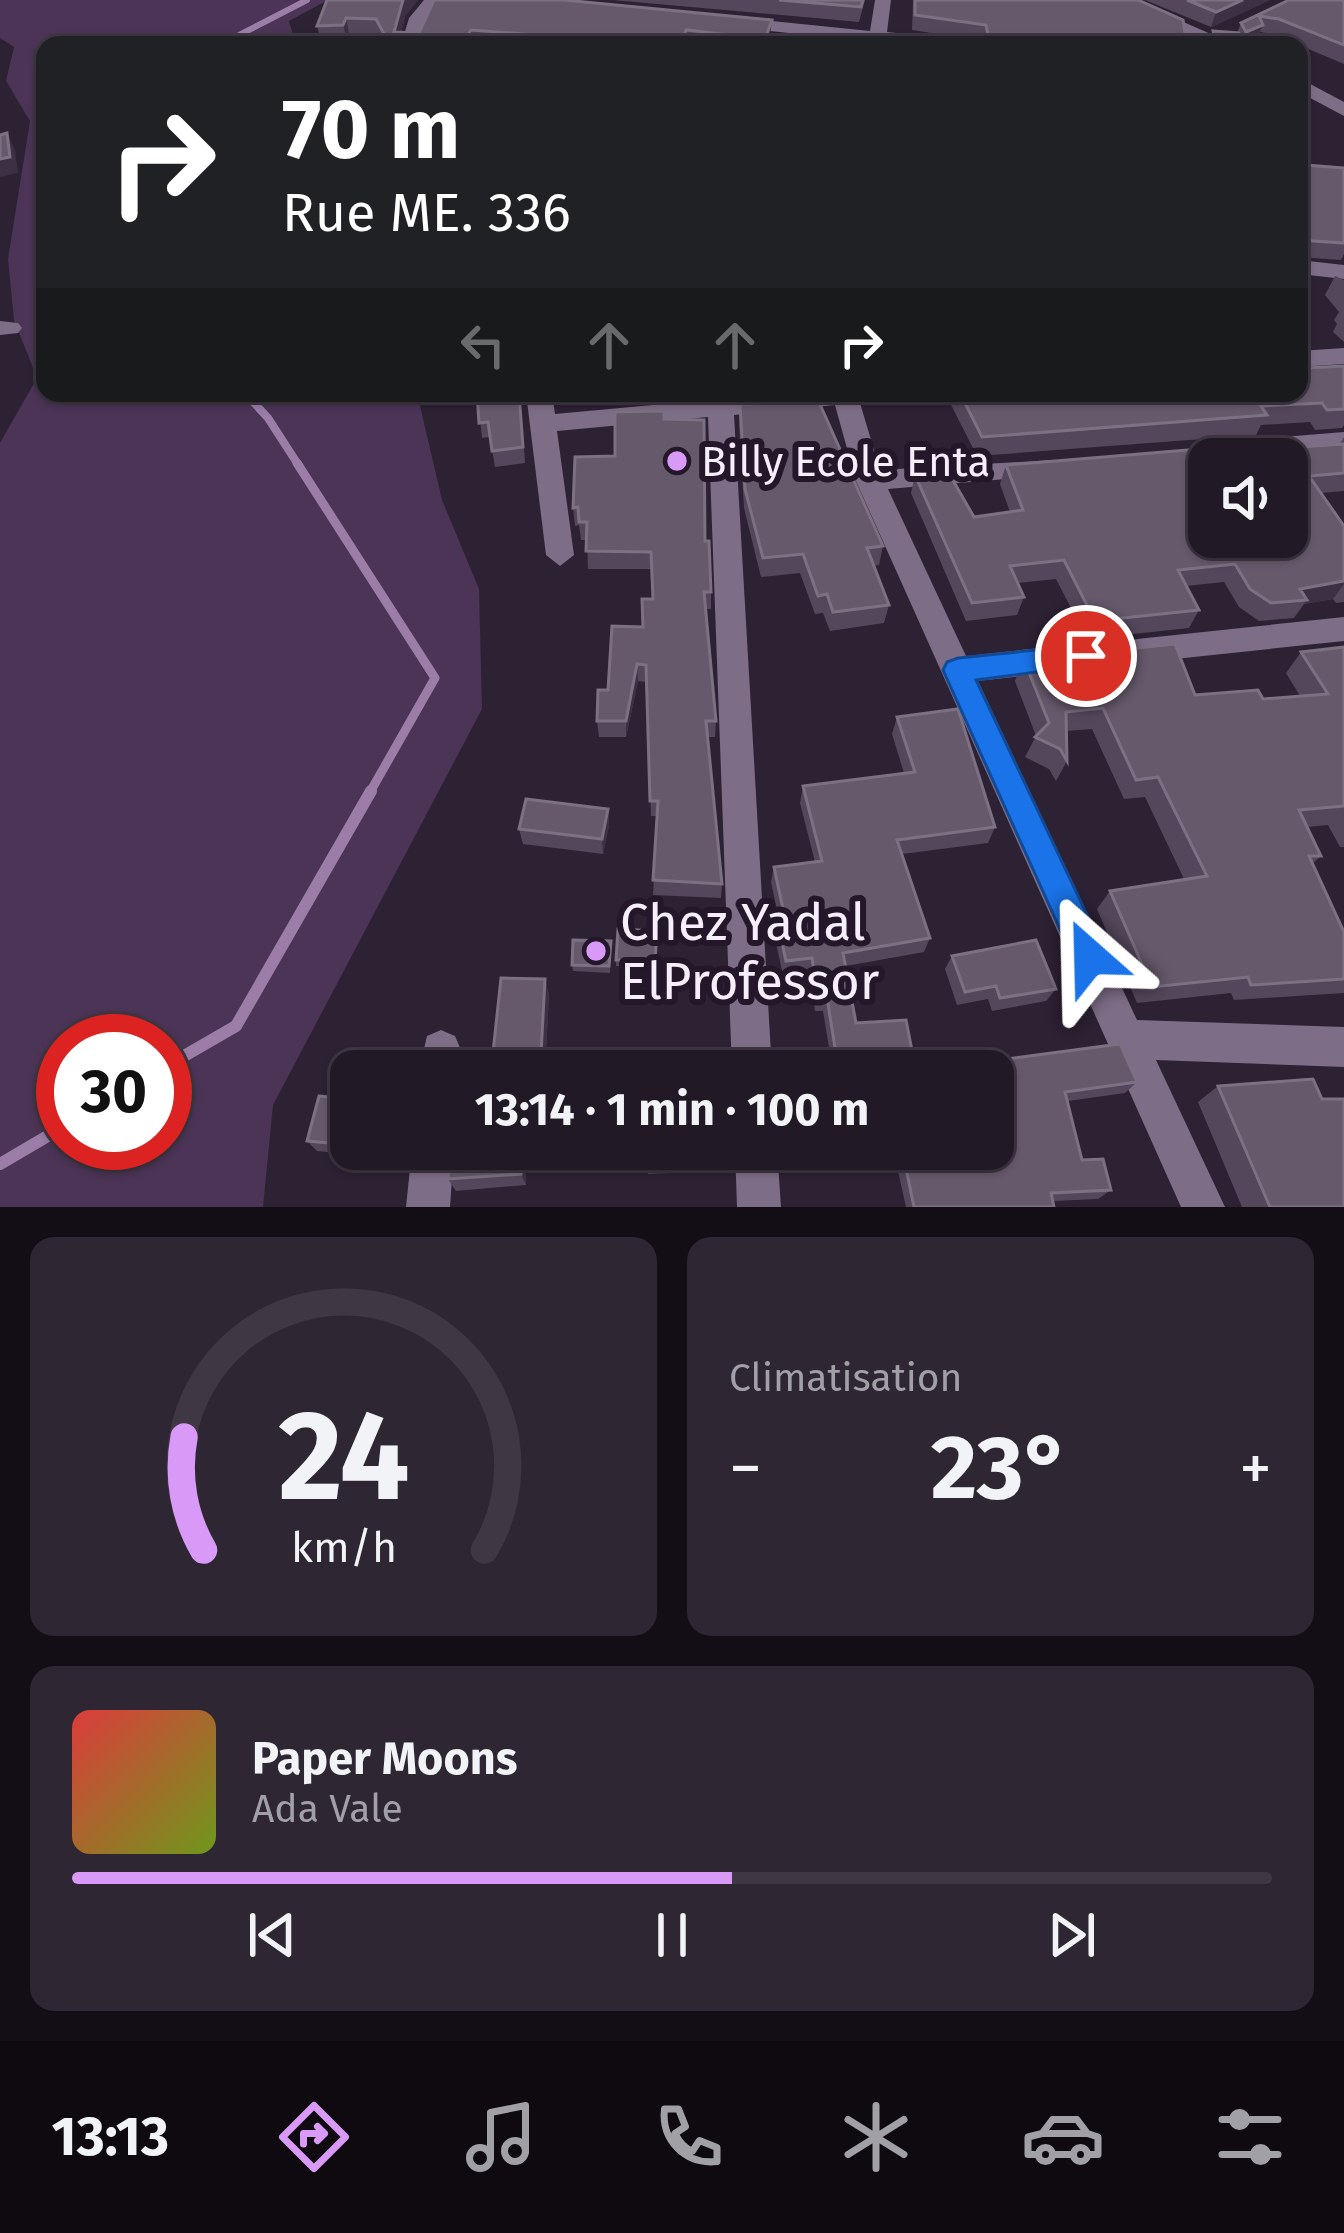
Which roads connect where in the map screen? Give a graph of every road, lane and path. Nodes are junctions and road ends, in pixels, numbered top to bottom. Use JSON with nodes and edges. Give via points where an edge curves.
{"nodes":[{"id":1,"x":433,"y":0,"type":"edge"},
{"id":2,"x":883,"y":0,"type":"edge"},
{"id":3,"x":1118,"y":0,"type":"edge"},
{"id":4,"x":707,"y":20,"type":"edge"},
{"id":5,"x":413,"y":36,"type":"edge"},
{"id":6,"x":837,"y":36,"type":"edge"},
{"id":7,"x":878,"y":36,"type":"edge"},
{"id":8,"x":1221,"y":36,"type":"edge"},
{"id":9,"x":1335,"y":95,"type":"edge"},
{"id":10,"x":1344,"y":110,"type":"edge"},
{"id":11,"x":1308,"y":268,"type":"edge"},
{"id":12,"x":1344,"y":272,"type":"edge"},
{"id":13,"x":1344,"y":356,"type":"edge"},
{"id":14,"x":1308,"y":358,"type":"edge"},
{"id":15,"x":540,"y":402,"type":"edge"},
{"id":16,"x":788,"y":402,"type":"edge"},
{"id":17,"x":855,"y":402,"type":"edge"},
{"id":18,"x":721,"y":410,"type":"junction"},
{"id":19,"x":543,"y":424,"type":"junction"},
{"id":20,"x":1344,"y":441,"type":"edge"},
{"id":21,"x":1308,"y":444,"type":"edge"},
{"id":22,"x":1060,"y":465,"type":"edge"},
{"id":23,"x":870,"y":481,"type":"junction"},
{"id":24,"x":560,"y":555,"type":"dead end"},
{"id":25,"x":1344,"y":629,"type":"edge"},
{"id":26,"x":958,"y":670,"type":"junction"},
{"id":27,"x":1128,"y":1039,"type":"junction"},
{"id":28,"x":1344,"y":1047,"type":"edge"},
{"id":29,"x":751,"y":1050,"type":"edge"},
{"id":30,"x":431,"y":1170,"type":"edge"},
{"id":31,"x":757,"y":1170,"type":"edge"},
{"id":32,"x":428,"y":1207,"type":"edge"},
{"id":33,"x":759,"y":1207,"type":"edge"},
{"id":34,"x":1203,"y":1207,"type":"edge"}],
"edges":[{"from":1,"to":5,"type":"street"},
{"from":2,"to":7,"type":"street"},
{"from":3,"to":8,"type":"street"},
{"from":4,"to":6,"type":"street"},
{"from":9,"to":10,"type":"street"},
{"from":11,"to":12,"type":"street"},
{"from":13,"to":14,"type":"street"},
{"from":15,"to":19,"type":"street"},
{"from":16,"to":18,"type":"street"},
{"from":17,"to":23,"type":"street"},
{"from":18,"to":19,"type":"street"},
{"from":18,"to":29,"type":"street"},
{"from":19,"to":24,"type":"street"},
{"from":20,"to":21,"type":"street"},
{"from":22,"to":23,"type":"street"},
{"from":23,"to":26,"type":"street"},
{"from":25,"to":26,"type":"street"},
{"from":26,"to":27,"type":"street"},
{"from":27,"to":28,"type":"street"},
{"from":27,"to":34,"type":"street"},
{"from":30,"to":32,"type":"street"},
{"from":31,"to":33,"type":"street"}]}
